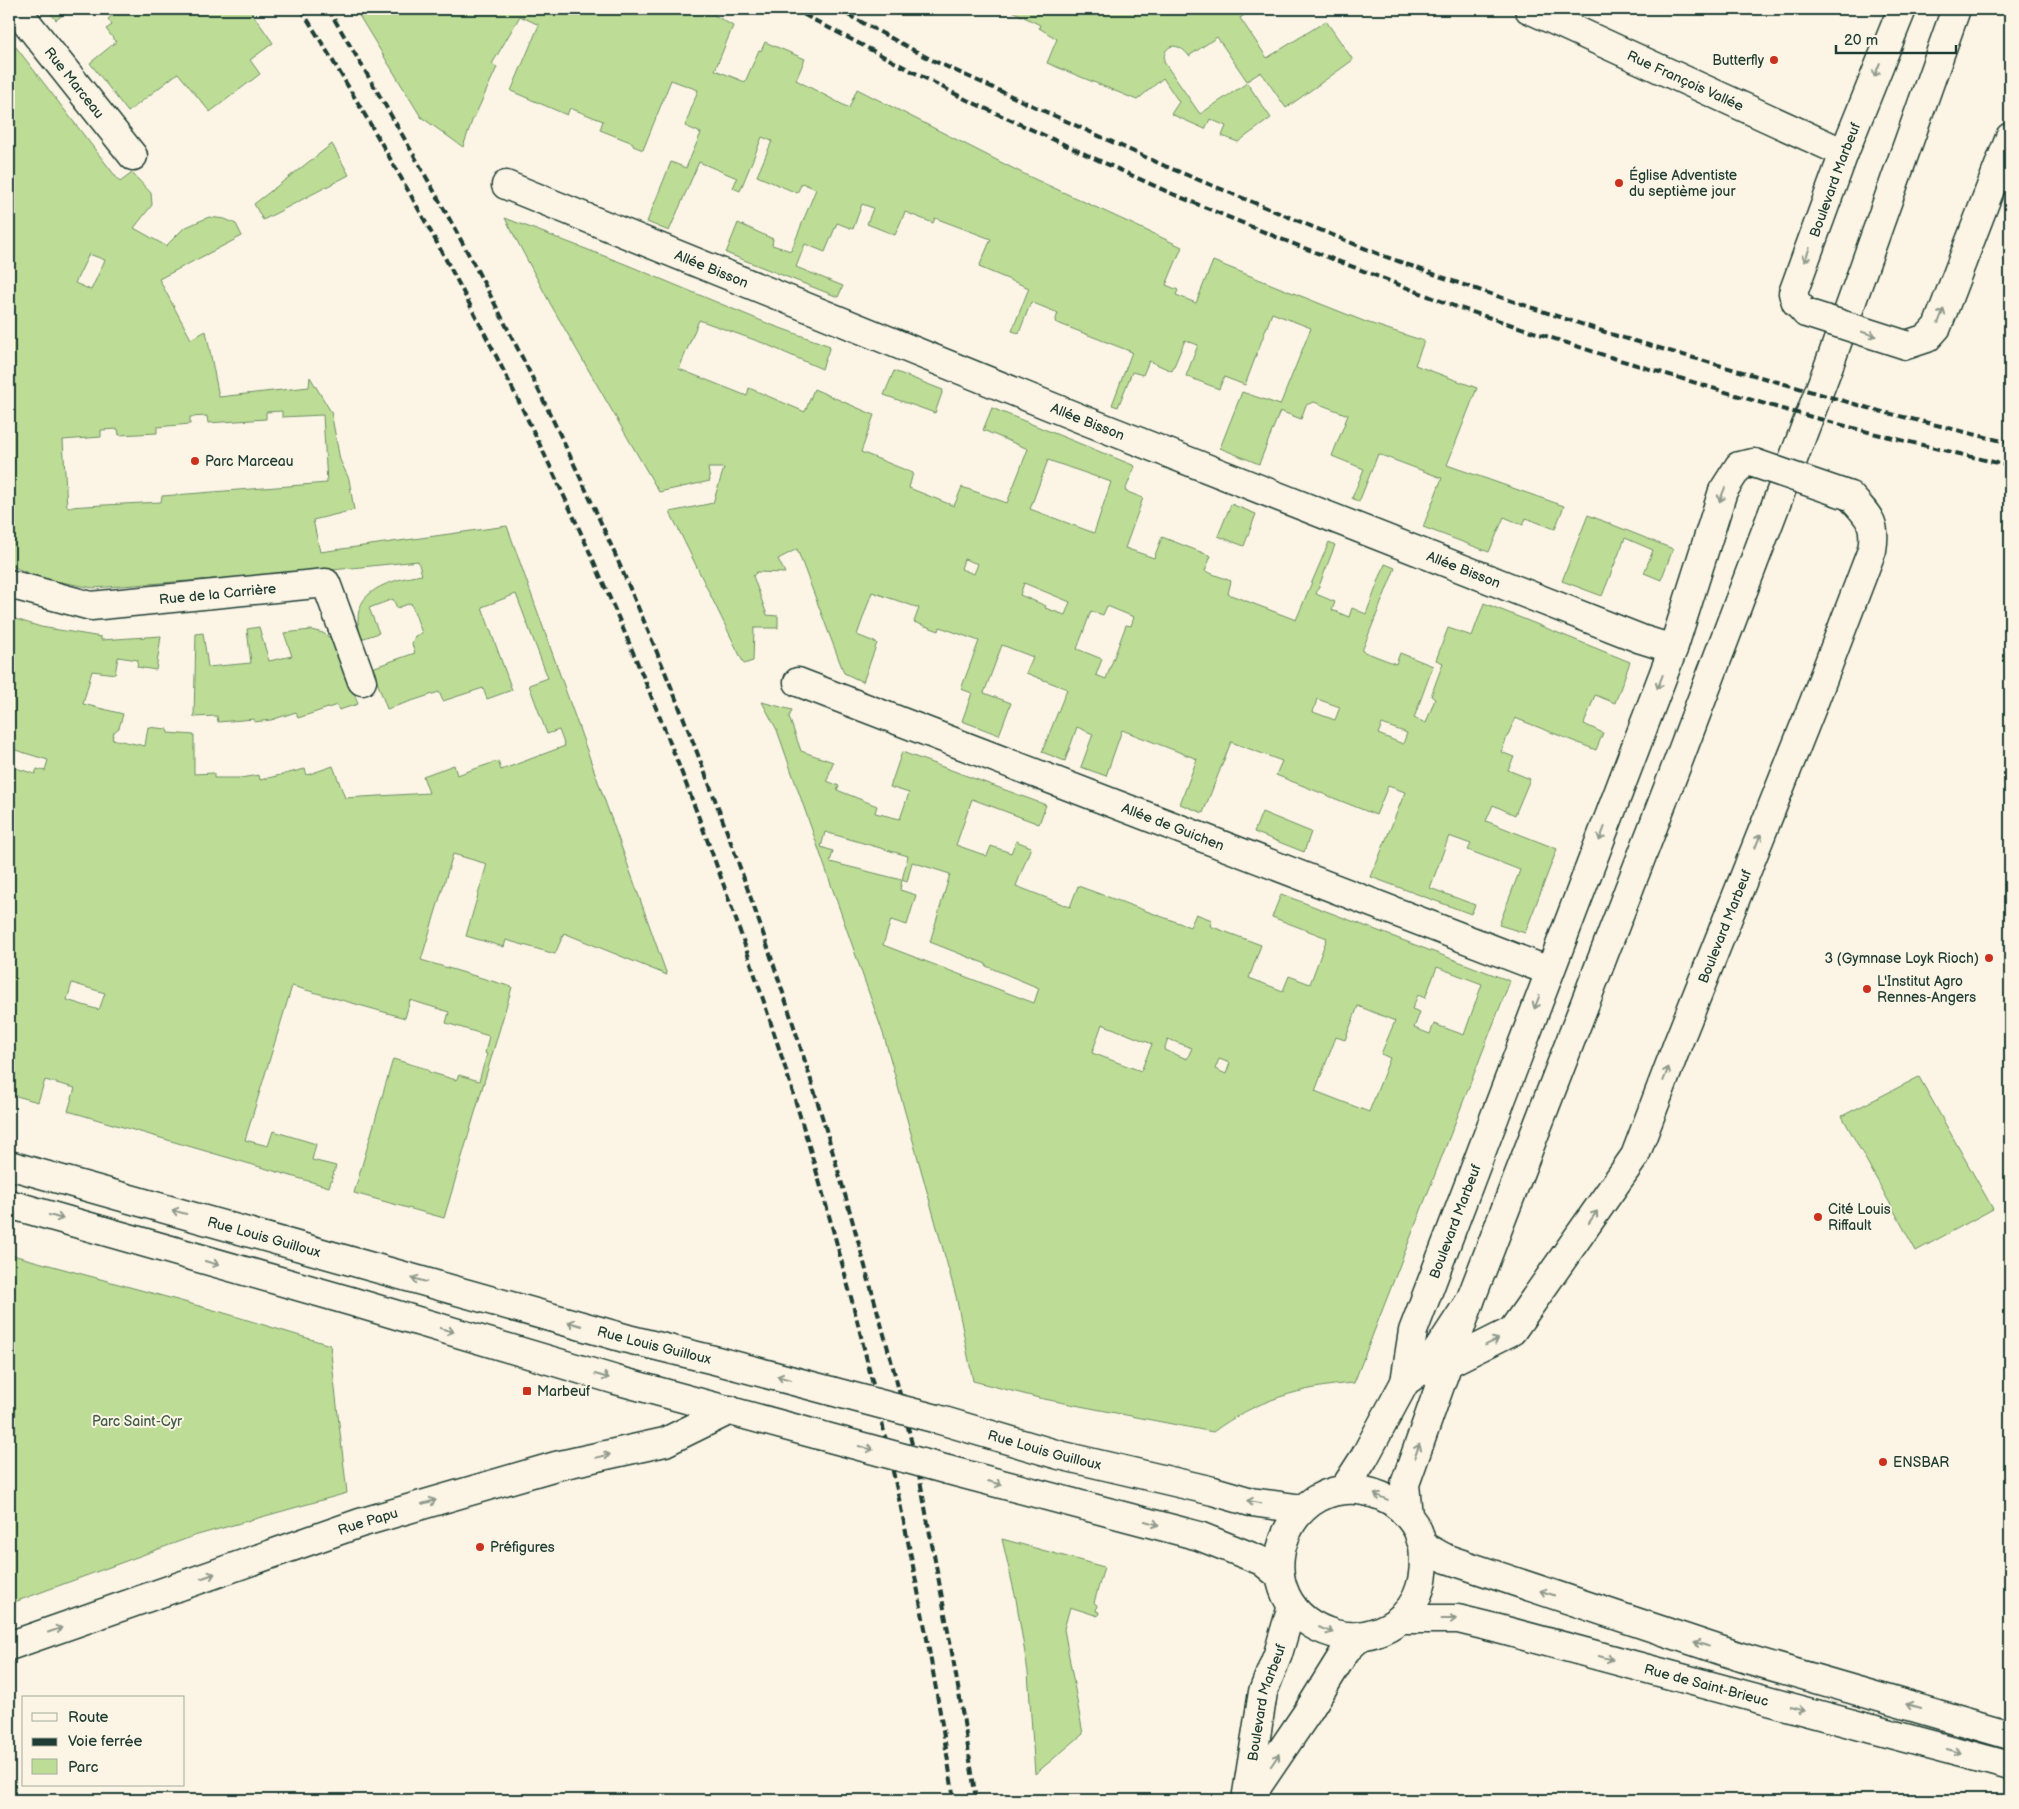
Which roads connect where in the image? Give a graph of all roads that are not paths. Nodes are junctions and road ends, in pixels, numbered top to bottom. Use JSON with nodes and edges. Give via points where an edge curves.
{"nodes":[{"id":1,"x":16,"y":9,"type":"edge"},
{"id":2,"x":1528,"y":9,"type":"edge"},
{"id":3,"x":1902,"y":9,"type":"edge"},
{"id":4,"x":1956,"y":9,"type":"edge"},
{"id":5,"x":2010,"y":137,"type":"edge"},
{"id":6,"x":1844,"y":153,"type":"junction"},
{"id":7,"x":133,"y":156,"type":"dead end"},
{"id":8,"x":506,"y":185,"type":"dead end"},
{"id":9,"x":9,"y":584,"type":"edge"},
{"id":10,"x":1673,"y":649,"type":"junction"},
{"id":11,"x":362,"y":680,"type":"dead end"},
{"id":12,"x":798,"y":682,"type":"dead end"},
{"id":13,"x":1549,"y":971,"type":"junction"},
{"id":14,"x":9,"y":1165,"type":"edge"},
{"id":15,"x":9,"y":1204,"type":"edge"},
{"id":16,"x":1470,"y":1301,"type":"junction"},
{"id":17,"x":1448,"y":1363,"type":"junction"},
{"id":18,"x":1405,"y":1382,"type":"junction"},
{"id":19,"x":730,"y":1410,"type":"junction"},
{"id":20,"x":1344,"y":1489,"type":"junction"},
{"id":21,"x":1302,"y":1509,"type":"junction"},
{"id":22,"x":1408,"y":1516,"type":"junction"},
{"id":23,"x":1423,"y":1545,"type":"junction"},
{"id":24,"x":1280,"y":1576,"type":"junction"},
{"id":25,"x":1292,"y":1606,"type":"junction"},
{"id":26,"x":1400,"y":1619,"type":"junction"},
{"id":27,"x":1361,"y":1636,"type":"junction"},
{"id":28,"x":9,"y":1646,"type":"edge"},
{"id":29,"x":2010,"y":1734,"type":"edge"},
{"id":30,"x":2010,"y":1766,"type":"edge"},
{"id":31,"x":1247,"y":1800,"type":"edge"}],
"edges":[{"from":1,"to":7,"type":"street","name":"Rue Marceau"},
{"from":2,"to":6,"type":"street","name":"Rue François Vallée"},
{"from":3,"to":6,"type":"street","name":"Boulevard Marbeuf","one_way":true},
{"from":4,"to":16,"type":"street","name":"Boulevard Marbeuf","via":[[1832,356]]},
{"from":6,"to":5,"type":"street","name":"Boulevard Marbeuf","one_way":true,"bridge":true,"via":[[1793,294],[1806,313],[1906,346],[1927,338],[1937,326]]},
{"from":8,"to":10,"type":"street","name":"Allée Bisson","via":[[1079,418]]},
{"from":9,"to":11,"type":"street","name":"Rue de la Carrière","via":[[91,606],[326,583]]},
{"from":10,"to":13,"type":"street","name":"Boulevard Marbeuf","one_way":true},
{"from":17,"to":10,"type":"street","name":"Boulevard Marbeuf","one_way":true,"bridge":true,"via":[[1512,1331],[1636,1156],[1872,550],[1874,536],[1870,517],[1850,496],[1754,463],[1739,466],[1723,492]]},
{"from":12,"to":13,"type":"street","name":"Allée de Guichen"},
{"from":13,"to":18,"type":"street","name":"Boulevard Marbeuf","one_way":true,"via":[[1413,1332]]},
{"from":21,"to":14,"type":"street","name":"Rue Louis Guilloux","one_way":true,"bridge":true,"via":[[1251,1502],[1059,1455],[937,1419],[635,1341]]},
{"from":15,"to":19,"type":"street","one_way":true},
{"from":16,"to":17,"type":"street","name":"Boulevard Marbeuf"},
{"from":16,"to":18,"type":"street","name":"Boulevard Marbeuf","via":[[1428,1365]]},
{"from":22,"to":17,"type":"street","name":"Boulevard Marbeuf","one_way":true,"via":[[1405,1484]]},
{"from":18,"to":20,"type":"street","name":"Boulevard Marbeuf"},
{"from":19,"to":24,"type":"street","one_way":true,"bridge":true,"via":[[1199,1536],[1262,1561]]},
{"from":28,"to":19,"type":"street","name":"Rue Papu","one_way":true,"via":[[360,1522],[556,1466],[665,1442]]},
{"from":20,"to":21,"type":"street","name":"Rue de Saint-Brieuc","via":[[1318,1498]]},
{"from":22,"to":20,"type":"street","name":"Rue de Saint-Brieuc","one_way":true,"via":[[1383,1497]]},
{"from":21,"to":24,"type":"street","name":"Rue de Saint-Brieuc","via":[[1283,1540]]},
{"from":22,"to":23,"type":"street","name":"Rue de Saint-Brieuc"},
{"from":23,"to":26,"type":"street","name":"Rue de Saint-Brieuc","via":[[1422,1585],[1414,1604]]},
{"from":29,"to":23,"type":"street","one_way":true,"via":[[1738,1656],[1495,1576],[1447,1559]]},
{"from":24,"to":25,"type":"street","name":"Rue de Saint-Brieuc"},
{"from":25,"to":27,"type":"street","name":"Rue de Saint-Brieuc","one_way":true,"via":[[1322,1630],[1341,1636]]},
{"from":25,"to":31,"type":"street","name":"Boulevard Marbeuf","via":[[1263,1692]]},
{"from":26,"to":27,"type":"street","name":"Rue de Saint-Brieuc","via":[[1388,1627]]},
{"from":26,"to":30,"type":"street","name":"Rue de Saint-Brieuc","one_way":true,"via":[[1458,1619]]},
{"from":31,"to":27,"type":"street","name":"Boulevard Marbeuf","one_way":true,"via":[[1308,1713],[1346,1650]]}]}
